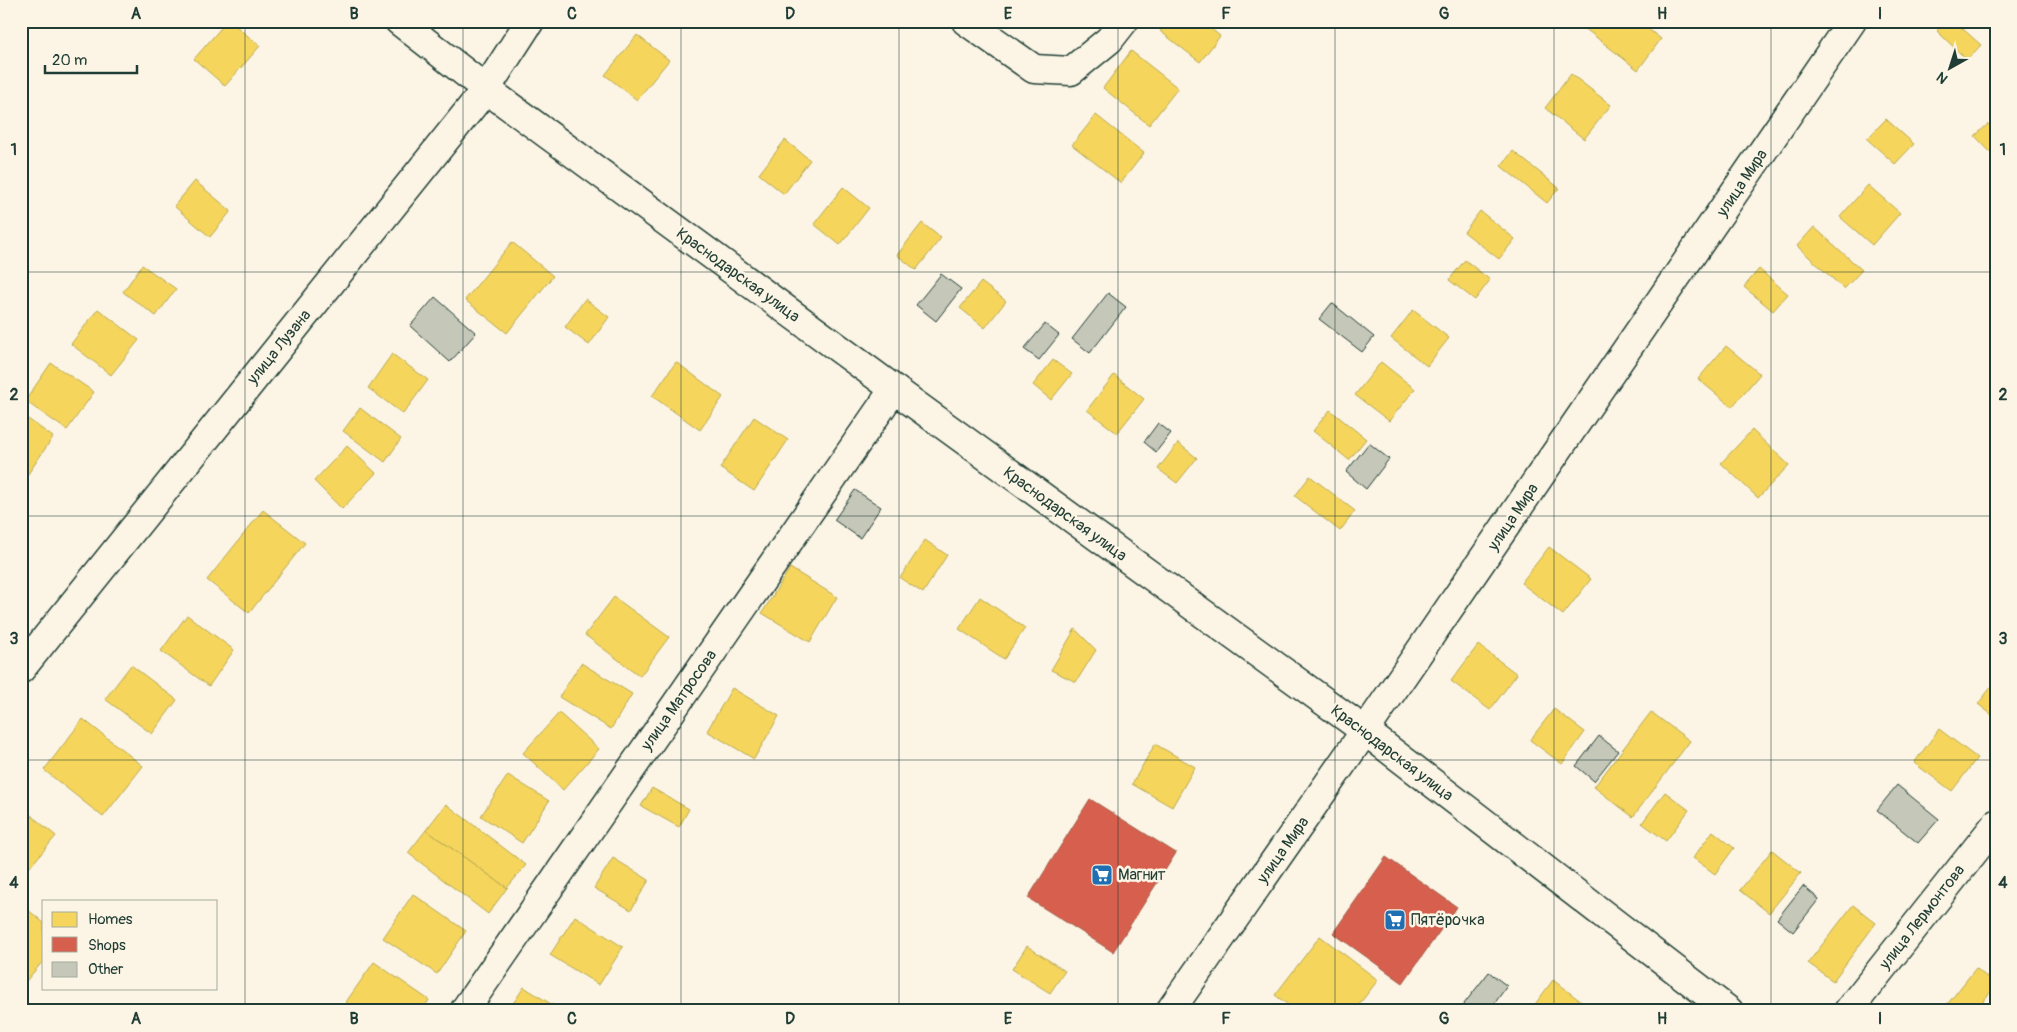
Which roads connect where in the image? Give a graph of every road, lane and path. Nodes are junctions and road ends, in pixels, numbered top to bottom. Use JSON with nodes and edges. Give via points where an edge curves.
{"nodes":[{"id":1,"x":399,"y":21,"type":"edge"},
{"id":2,"x":530,"y":21,"type":"edge"},
{"id":3,"x":966,"y":21,"type":"edge"},
{"id":4,"x":1124,"y":21,"type":"edge"},
{"id":5,"x":1852,"y":21,"type":"edge"},
{"id":6,"x":486,"y":89,"type":"junction"},
{"id":7,"x":894,"y":389,"type":"junction"},
{"id":8,"x":21,"y":669,"type":"edge"},
{"id":9,"x":1366,"y":731,"type":"junction"},
{"id":10,"x":1996,"y":824,"type":"edge"},
{"id":11,"x":464,"y":1011,"type":"edge"},
{"id":12,"x":1170,"y":1011,"type":"edge"},
{"id":13,"x":1729,"y":1011,"type":"edge"},
{"id":14,"x":1848,"y":1011,"type":"edge"}],
"edges":[{"from":1,"to":6,"type":"street","name":"Краснодарская улица"},
{"from":2,"to":6,"type":"street","name":"улица Лузана"},
{"from":3,"to":4,"type":"street","via":[[1034,69],[1071,71],[1110,40]]},
{"from":5,"to":9,"type":"street","name":"улица Мира"},
{"from":6,"to":7,"type":"street","name":"Краснодарская улица"},
{"from":6,"to":8,"type":"street","name":"улица Лузана"},
{"from":7,"to":9,"type":"street","name":"Краснодарская улица"},
{"from":7,"to":11,"type":"street","name":"улица Матросова"},
{"from":9,"to":12,"type":"street","name":"улица Мира"},
{"from":9,"to":13,"type":"street","name":"Краснодарская улица"},
{"from":10,"to":14,"type":"street","name":"улица Лермонтова"}]}
